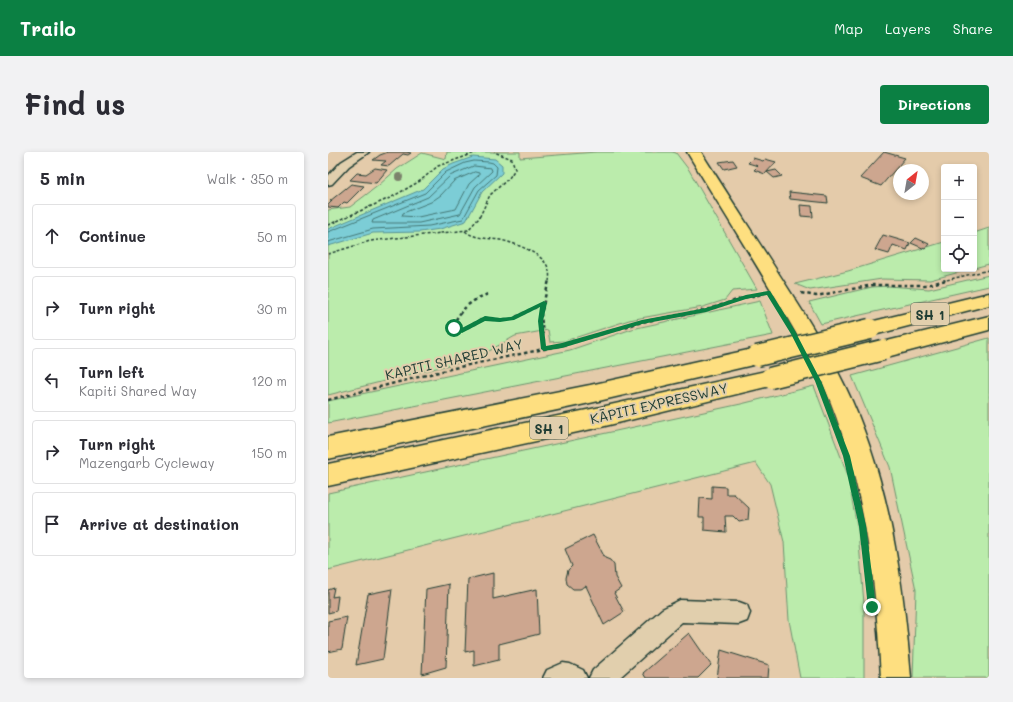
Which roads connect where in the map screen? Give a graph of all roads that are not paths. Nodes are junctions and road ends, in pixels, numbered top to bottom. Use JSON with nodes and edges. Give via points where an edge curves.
{"nodes":[{"id":1,"x":364,"y":152,"type":"edge"},
{"id":2,"x":694,"y":152,"type":"edge"},
{"id":3,"x":334,"y":163,"type":"dead end"},
{"id":4,"x":345,"y":164,"type":"junction"},
{"id":5,"x":328,"y":182,"type":"edge"},
{"id":6,"x":989,"y":299,"type":"edge"},
{"id":7,"x":989,"y":323,"type":"edge"},
{"id":8,"x":328,"y":448,"type":"edge"},
{"id":9,"x":328,"y":475,"type":"edge"},
{"id":10,"x":739,"y":613,"type":"dead end"},
{"id":11,"x":554,"y":678,"type":"edge"},
{"id":12,"x":576,"y":678,"type":"edge"},
{"id":13,"x":601,"y":678,"type":"edge"},
{"id":14,"x":896,"y":678,"type":"edge"}],
"edges":[{"from":1,"to":4,"type":"street"},
{"from":2,"to":14,"type":"main road","via":[[815,348],[844,408],[870,483],[877,512],[892,613]]},
{"from":3,"to":4,"type":"street"},
{"from":4,"to":5,"type":"street"},
{"from":6,"to":8,"type":"main road","name":"KĀPITI EXPRESSWAY","number":"SH 1","bridge":true,"via":[[590,394]]},
{"from":7,"to":9,"type":"main road","name":"KĀPITI EXPRESSWAY","number":"SH 1","bridge":true,"via":[[601,417]]},
{"from":10,"to":13,"type":"street","via":[[680,611]]},
{"from":11,"to":12,"type":"street","via":[[569,674]]}]}
